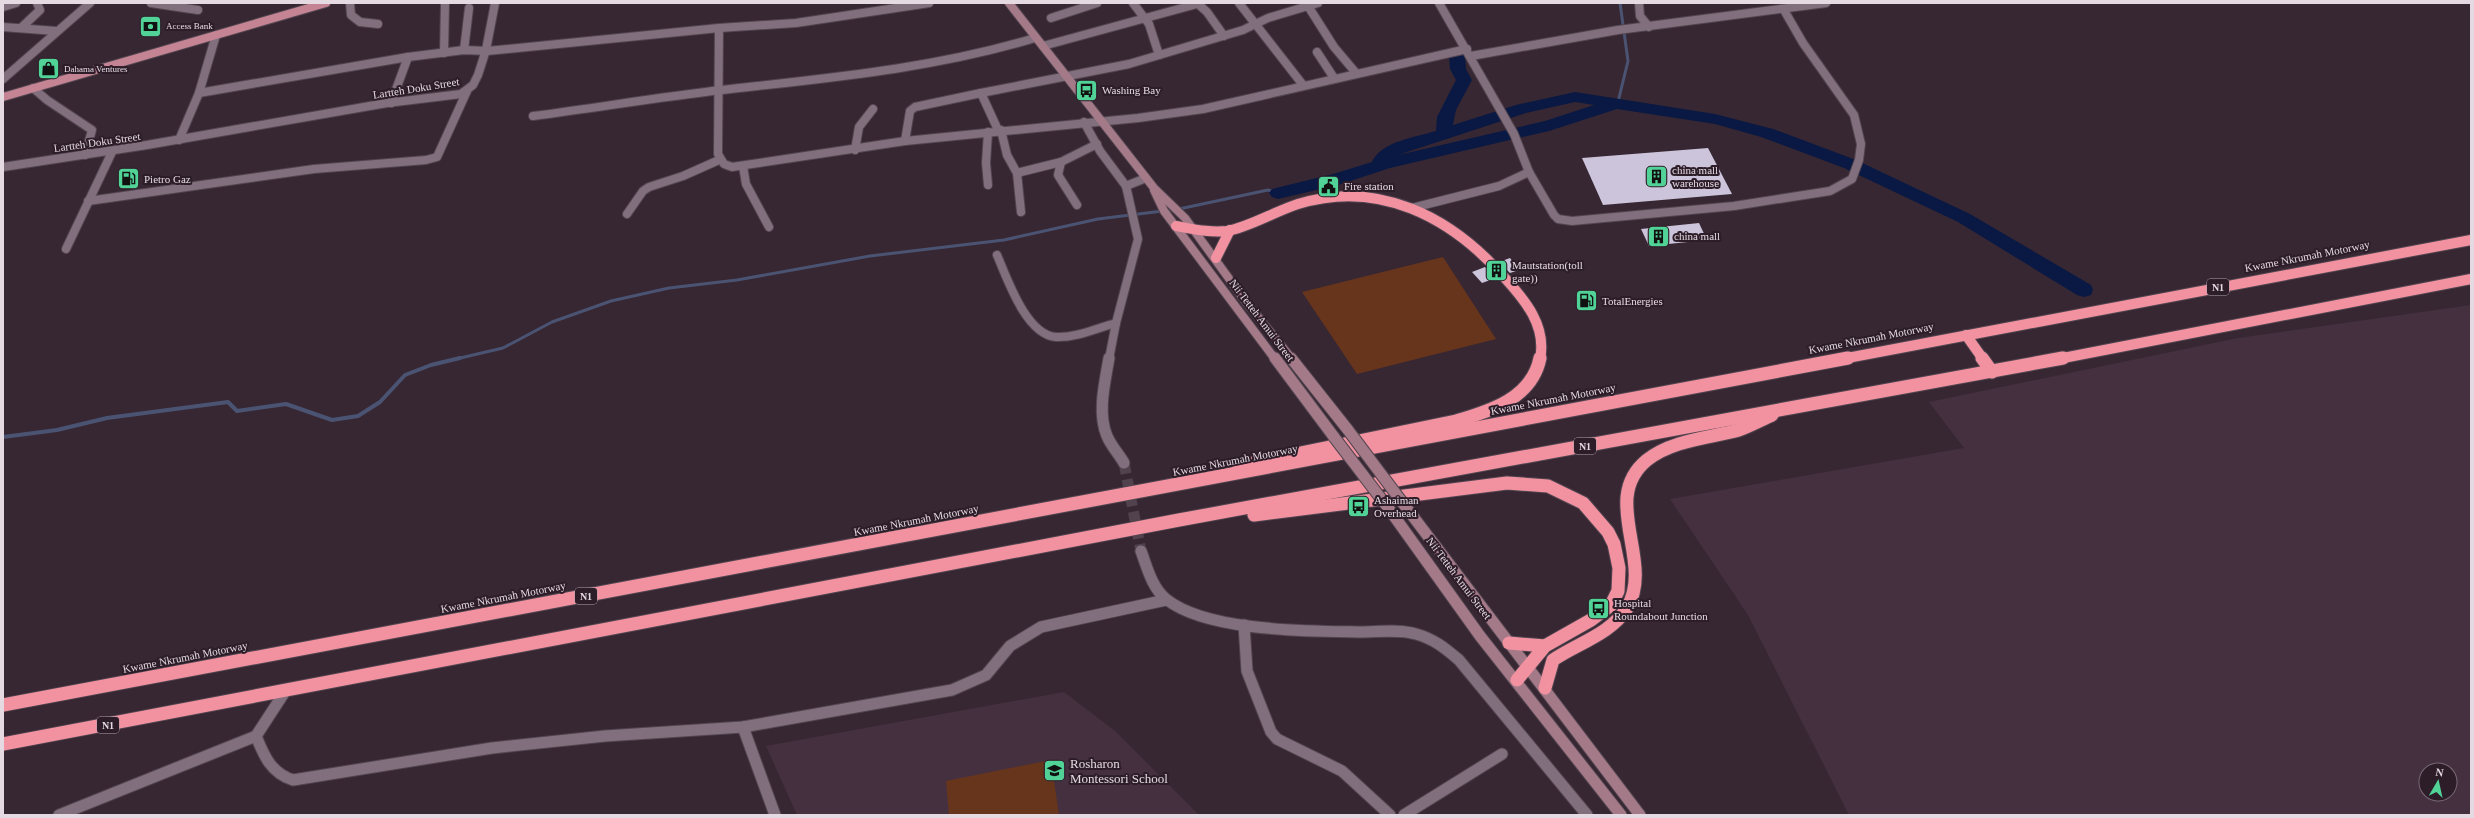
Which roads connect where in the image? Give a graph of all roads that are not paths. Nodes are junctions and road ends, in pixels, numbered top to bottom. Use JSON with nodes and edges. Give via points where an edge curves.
{"nodes":[{"id":1,"x":16,"y":3,"type":"edge"},
{"id":2,"x":37,"y":3,"type":"edge"},
{"id":3,"x":90,"y":3,"type":"edge"},
{"id":4,"x":151,"y":3,"type":"edge"},
{"id":5,"x":315,"y":3,"type":"edge"},
{"id":6,"x":326,"y":3,"type":"edge"},
{"id":7,"x":350,"y":3,"type":"edge"},
{"id":8,"x":445,"y":3,"type":"edge"},
{"id":9,"x":495,"y":3,"type":"edge"},
{"id":10,"x":930,"y":3,"type":"edge"},
{"id":11,"x":1009,"y":3,"type":"edge"},
{"id":12,"x":1097,"y":3,"type":"edge"},
{"id":13,"x":1133,"y":3,"type":"edge"},
{"id":14,"x":1197,"y":3,"type":"edge"},
{"id":15,"x":1239,"y":3,"type":"edge"},
{"id":16,"x":1318,"y":3,"type":"edge"},
{"id":17,"x":1439,"y":3,"type":"edge"},
{"id":18,"x":1639,"y":3,"type":"edge"},
{"id":19,"x":1826,"y":3,"type":"edge"},
{"id":20,"x":1308,"y":6,"type":"junction"},
{"id":21,"x":3,"y":7,"type":"edge"},
{"id":22,"x":469,"y":8,"type":"dead end"},
{"id":23,"x":198,"y":10,"type":"dead end"},
{"id":24,"x":1784,"y":10,"type":"junction"},
{"id":25,"x":1051,"y":18,"type":"dead end"},
{"id":26,"x":1145,"y":19,"type":"junction"},
{"id":27,"x":378,"y":24,"type":"dead end"},
{"id":28,"x":1257,"y":25,"type":"junction"},
{"id":29,"x":3,"y":27,"type":"edge"},
{"id":30,"x":1649,"y":27,"type":"junction"},
{"id":31,"x":21,"y":28,"type":"junction"},
{"id":32,"x":719,"y":28,"type":"junction"},
{"id":33,"x":56,"y":31,"type":"junction"},
{"id":34,"x":216,"y":35,"type":"junction"},
{"id":35,"x":1224,"y":36,"type":"junction"},
{"id":36,"x":1035,"y":38,"type":"junction"},
{"id":37,"x":1043,"y":46,"type":"junction"},
{"id":38,"x":464,"y":50,"type":"junction"},
{"id":39,"x":487,"y":51,"type":"junction"},
{"id":40,"x":1317,"y":52,"type":"dead end"},
{"id":41,"x":1469,"y":52,"type":"junction"},
{"id":42,"x":444,"y":53,"type":"junction"},
{"id":43,"x":1159,"y":55,"type":"junction"},
{"id":44,"x":408,"y":57,"type":"junction"},
{"id":45,"x":1356,"y":73,"type":"junction"},
{"id":46,"x":1066,"y":74,"type":"junction"},
{"id":47,"x":1334,"y":78,"type":"junction"},
{"id":48,"x":3,"y":79,"type":"edge"},
{"id":49,"x":1303,"y":85,"type":"junction"},
{"id":50,"x":33,"y":88,"type":"junction"},
{"id":51,"x":720,"y":90,"type":"junction"},
{"id":52,"x":467,"y":91,"type":"junction"},
{"id":53,"x":981,"y":92,"type":"junction"},
{"id":54,"x":3,"y":93,"type":"edge"},
{"id":55,"x":200,"y":93,"type":"junction"},
{"id":56,"x":3,"y":97,"type":"edge"},
{"id":57,"x":391,"y":103,"type":"junction"},
{"id":58,"x":873,"y":109,"type":"dead end"},
{"id":59,"x":533,"y":116,"type":"dead end"},
{"id":60,"x":1102,"y":120,"type":"junction"},
{"id":61,"x":1084,"y":122,"type":"junction"},
{"id":62,"x":1000,"y":130,"type":"junction"},
{"id":63,"x":988,"y":132,"type":"junction"},
{"id":64,"x":179,"y":140,"type":"junction"},
{"id":65,"x":906,"y":141,"type":"junction"},
{"id":66,"x":1097,"y":144,"type":"junction"},
{"id":67,"x":855,"y":150,"type":"junction"},
{"id":68,"x":112,"y":152,"type":"junction"},
{"id":69,"x":85,"y":155,"type":"junction"},
{"id":70,"x":719,"y":160,"type":"junction"},
{"id":71,"x":1061,"y":162,"type":"junction"},
{"id":72,"x":743,"y":166,"type":"junction"},
{"id":73,"x":3,"y":167,"type":"edge"},
{"id":74,"x":1529,"y":172,"type":"junction"},
{"id":75,"x":1017,"y":173,"type":"junction"},
{"id":76,"x":1146,"y":178,"type":"junction"},
{"id":77,"x":988,"y":186,"type":"dead end"},
{"id":78,"x":1126,"y":186,"type":"junction"},
{"id":79,"x":1154,"y":188,"type":"junction"},
{"id":80,"x":88,"y":201,"type":"junction"},
{"id":81,"x":1077,"y":205,"type":"dead end"},
{"id":82,"x":1412,"y":208,"type":"junction"},
{"id":83,"x":1021,"y":212,"type":"dead end"},
{"id":84,"x":627,"y":214,"type":"dead end"},
{"id":85,"x":1176,"y":226,"type":"junction"},
{"id":86,"x":768,"y":228,"type":"dead end"},
{"id":87,"x":1194,"y":230,"type":"junction"},
{"id":88,"x":1230,"y":230,"type":"junction"},
{"id":89,"x":2471,"y":240,"type":"edge"},
{"id":90,"x":66,"y":249,"type":"dead end"},
{"id":91,"x":997,"y":255,"type":"dead end"},
{"id":92,"x":1216,"y":258,"type":"junction"},
{"id":93,"x":2471,"y":279,"type":"edge"},
{"id":94,"x":1116,"y":323,"type":"junction"},
{"id":95,"x":1966,"y":335,"type":"junction"},
{"id":96,"x":1992,"y":372,"type":"junction"},
{"id":97,"x":1785,"y":408,"type":"junction"},
{"id":98,"x":1124,"y":463,"type":"tunnel mouth"},
{"id":99,"x":1170,"y":487,"type":"junction"},
{"id":100,"x":1179,"y":520,"type":"junction"},
{"id":101,"x":1141,"y":551,"type":"tunnel mouth"},
{"id":102,"x":1166,"y":600,"type":"junction"},
{"id":103,"x":1244,"y":625,"type":"junction"},
{"id":104,"x":1509,"y":643,"type":"junction"},
{"id":105,"x":1545,"y":646,"type":"junction"},
{"id":106,"x":1528,"y":667,"type":"junction"},
{"id":107,"x":1517,"y":680,"type":"junction"},
{"id":108,"x":1545,"y":688,"type":"junction"},
{"id":109,"x":286,"y":690,"type":"junction"},
{"id":110,"x":3,"y":706,"type":"edge"},
{"id":111,"x":743,"y":727,"type":"junction"},
{"id":112,"x":256,"y":736,"type":"junction"},
{"id":113,"x":3,"y":744,"type":"edge"},
{"id":114,"x":1502,"y":754,"type":"dead end"},
{"id":115,"x":59,"y":815,"type":"edge"},
{"id":116,"x":775,"y":815,"type":"edge"},
{"id":117,"x":1390,"y":815,"type":"edge"},
{"id":118,"x":1404,"y":815,"type":"edge"},
{"id":119,"x":1587,"y":815,"type":"edge"},
{"id":120,"x":1622,"y":815,"type":"edge"},
{"id":121,"x":1640,"y":815,"type":"edge"}],
"edges":[{"from":1,"to":21,"type":"street"},
{"from":2,"to":31,"type":"street","via":[[40,10]]},
{"from":3,"to":33,"type":"street"},
{"from":4,"to":23,"type":"street"},
{"from":5,"to":54,"type":"main road"},
{"from":6,"to":34,"type":"main road"},
{"from":7,"to":27,"type":"street","via":[[352,15],[360,22]]},
{"from":8,"to":42,"type":"street"},
{"from":9,"to":39,"type":"street","name":"Lartteh Doku Street"},
{"from":10,"to":32,"type":"street","via":[[796,23]]},
{"from":11,"to":36,"type":"main road","name":"Nii Tetteh Amui Street"},
{"from":12,"to":25,"type":"street"},
{"from":13,"to":26,"type":"street"},
{"from":14,"to":26,"type":"street"},
{"from":14,"to":35,"type":"street","via":[[1207,12]]},
{"from":15,"to":28,"type":"street"},
{"from":16,"to":20,"type":"street"},
{"from":17,"to":41,"type":"street"},
{"from":18,"to":30,"type":"street","via":[[1640,16]]},
{"from":19,"to":24,"type":"street"},
{"from":20,"to":28,"type":"street","via":[[1268,18]]},
{"from":20,"to":45,"type":"street","via":[[1334,47]]},
{"from":22,"to":38,"type":"street"},
{"from":24,"to":30,"type":"street"},
{"from":24,"to":74,"type":"street","via":[[1816,63],[1848,103],[1860,131],[1862,148],[1852,179],[1830,191],[1734,206],[1572,221],[1558,220]]},
{"from":26,"to":37,"type":"street"},
{"from":26,"to":43,"type":"street"},
{"from":28,"to":35,"type":"street"},
{"from":28,"to":49,"type":"street"},
{"from":29,"to":31,"type":"street"},
{"from":30,"to":41,"type":"street"},
{"from":31,"to":33,"type":"street"},
{"from":32,"to":39,"type":"street"},
{"from":32,"to":51,"type":"street"},
{"from":33,"to":48,"type":"street"},
{"from":34,"to":50,"type":"main road"},
{"from":34,"to":55,"type":"street"},
{"from":35,"to":43,"type":"street"},
{"from":36,"to":37,"type":"main road","name":"Nii Tetteh Amui Street"},
{"from":36,"to":51,"type":"street","via":[[944,63],[802,83]]},
{"from":37,"to":46,"type":"main road","name":"Nii Tetteh Amui Street"},
{"from":38,"to":39,"type":"street"},
{"from":38,"to":42,"type":"street"},
{"from":39,"to":52,"type":"street","name":"Lartteh Doku Street","via":[[472,87]]},
{"from":40,"to":47,"type":"street"},
{"from":41,"to":45,"type":"street"},
{"from":41,"to":74,"type":"street","via":[[1515,136]]},
{"from":42,"to":44,"type":"street"},
{"from":43,"to":46,"type":"street","via":[[1115,67]]},
{"from":44,"to":55,"type":"street"},
{"from":44,"to":57,"type":"street"},
{"from":45,"to":47,"type":"street"},
{"from":46,"to":53,"type":"street"},
{"from":46,"to":60,"type":"main road","name":"Nii Tetteh Amui Street"},
{"from":47,"to":49,"type":"street"},
{"from":49,"to":60,"type":"street","via":[[1254,99],[1204,109]]},
{"from":50,"to":56,"type":"main road"},
{"from":50,"to":69,"type":"street","via":[[46,101],[79,117],[92,130]]},
{"from":51,"to":59,"type":"street"},
{"from":51,"to":70,"type":"street"},
{"from":52,"to":57,"type":"street","name":"Lartteh Doku Street","via":[[459,95]]},
{"from":52,"to":80,"type":"street","via":[[437,157],[427,161],[409,164],[346,165]]},
{"from":53,"to":62,"type":"street"},
{"from":53,"to":65,"type":"street","via":[[915,107],[910,111]]},
{"from":55,"to":64,"type":"street"},
{"from":57,"to":64,"type":"street","name":"Lartteh Doku Street"},
{"from":58,"to":67,"type":"street","via":[[860,122],[856,132]]},
{"from":60,"to":61,"type":"street"},
{"from":60,"to":76,"type":"main road","name":"Nii Tetteh Amui Street"},
{"from":61,"to":62,"type":"street"},
{"from":61,"to":66,"type":"street"},
{"from":62,"to":63,"type":"street"},
{"from":62,"to":75,"type":"street","via":[[1007,155]]},
{"from":63,"to":65,"type":"street"},
{"from":63,"to":77,"type":"street"},
{"from":64,"to":68,"type":"street","name":"Lartteh Doku Street"},
{"from":65,"to":67,"type":"street"},
{"from":66,"to":71,"type":"street"},
{"from":66,"to":78,"type":"street"},
{"from":67,"to":72,"type":"street"},
{"from":68,"to":69,"type":"street","name":"Lartteh Doku Street"},
{"from":68,"to":80,"type":"street"},
{"from":69,"to":73,"type":"street","name":"Lartteh Doku Street"},
{"from":70,"to":72,"type":"street","via":[[732,167]]},
{"from":70,"to":84,"type":"street","via":[[649,187],[643,191]]},
{"from":71,"to":75,"type":"street"},
{"from":71,"to":81,"type":"street","via":[[1058,175]]},
{"from":72,"to":86,"type":"street","via":[[746,184]]},
{"from":74,"to":82,"type":"street","via":[[1499,186]]},
{"from":75,"to":83,"type":"street","via":[[1018,205]]},
{"from":76,"to":78,"type":"street"},
{"from":76,"to":79,"type":"main road","name":"Nii Tetteh Amui Street"},
{"from":78,"to":94,"type":"street","via":[[1138,240]]},
{"from":79,"to":85,"type":"main road","via":[[1159,202]]},
{"from":79,"to":87,"type":"main road","name":"Nii Tetteh Amui Street","via":[[1178,210]]},
{"from":80,"to":90,"type":"street"},
{"from":82,"to":88,"type":"highway","via":[[1363,197],[1313,199]]},
{"from":82,"to":99,"type":"highway","via":[[1451,226],[1482,251],[1527,304],[1542,338],[1541,362],[1528,386],[1508,402],[1477,414],[1222,469]]},
{"from":85,"to":87,"type":"highway"},
{"from":85,"to":107,"type":"main road","bridge":true,"via":[[1389,509],[1480,636]]},
{"from":87,"to":88,"type":"highway"},
{"from":87,"to":92,"type":"main road","name":"Nii Tetteh Amui Street"},
{"from":88,"to":92,"type":"highway"},
{"from":89,"to":95,"type":"highway","name":"Kwame Nkrumah Motorway","number":"N1"},
{"from":91,"to":94,"type":"street","via":[[1012,290],[1033,325],[1041,331],[1050,336],[1060,336]]},
{"from":92,"to":104,"type":"main road","name":"Nii Tetteh Amui Street","bridge":true,"via":[[1246,302],[1348,430]]},
{"from":93,"to":96,"type":"highway","number":"N1"},
{"from":94,"to":98,"type":"street","via":[[1105,381],[1103,416],[1107,436]]},
{"from":95,"to":96,"type":"highway"},
{"from":95,"to":99,"type":"highway","name":"Kwame Nkrumah Motorway","number":"N1"},
{"from":96,"to":97,"type":"highway","number":"N1"},
{"from":97,"to":100,"type":"highway","number":"N1"},
{"from":97,"to":108,"type":"highway","via":[[1747,427],[1667,448],[1635,470],[1627,486],[1625,507],[1636,566],[1633,597],[1626,609],[1603,631],[1553,660]]},
{"from":99,"to":110,"type":"highway","name":"Kwame Nkrumah Motorway","number":"N1"},
{"from":100,"to":105,"type":"highway","via":[[1229,518],[1485,484],[1548,486],[1583,503],[1597,517],[1614,544],[1619,579],[1615,598],[1601,614]]},
{"from":100,"to":109,"type":"highway","number":"N1"},
{"from":101,"to":102,"type":"street","via":[[1156,587]]},
{"from":102,"to":103,"type":"street","via":[[1201,617]]},
{"from":102,"to":111,"type":"street","via":[[1041,627],[1010,646],[986,675],[952,690]]},
{"from":103,"to":117,"type":"street","via":[[1247,671],[1271,732],[1277,739],[1342,771]]},
{"from":103,"to":119,"type":"street","via":[[1414,633],[1438,642],[1459,660]]},
{"from":104,"to":105,"type":"highway"},
{"from":104,"to":106,"type":"main road","name":"Nii Tetteh Amui Street"},
{"from":105,"to":106,"type":"highway"},
{"from":106,"to":107,"type":"highway"},
{"from":106,"to":108,"type":"main road","name":"Nii Tetteh Amui Street"},
{"from":107,"to":120,"type":"main road"},
{"from":108,"to":121,"type":"main road","name":"Nii Tetteh Amui Street"},
{"from":109,"to":112,"type":"street"},
{"from":109,"to":113,"type":"highway","number":"N1"},
{"from":111,"to":112,"type":"street","via":[[605,736],[492,748],[293,780],[281,778],[269,766]]},
{"from":111,"to":116,"type":"street"},
{"from":112,"to":115,"type":"street"},
{"from":114,"to":118,"type":"street"}]}
